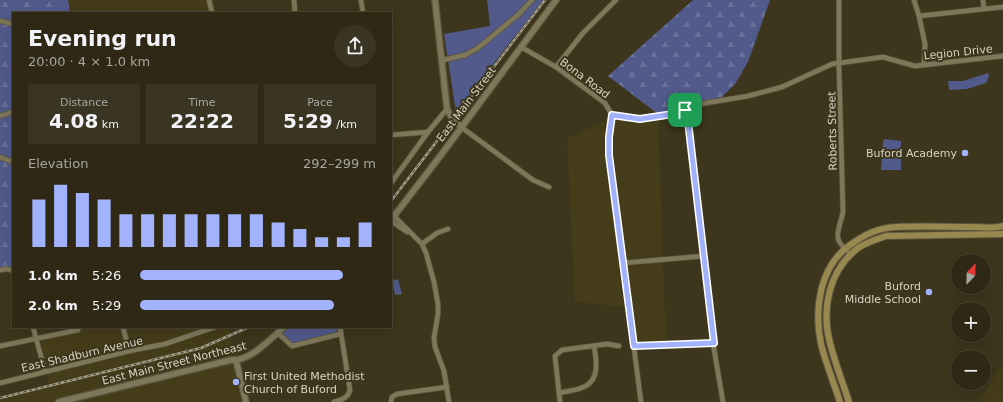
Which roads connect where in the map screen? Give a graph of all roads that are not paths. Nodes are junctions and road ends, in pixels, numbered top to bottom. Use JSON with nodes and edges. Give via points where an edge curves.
{"nodes":[{"id":1,"x":209,"y":0,"type":"edge"},
{"id":2,"x":294,"y":0,"type":"edge"},
{"id":3,"x":361,"y":0,"type":"edge"},
{"id":4,"x":435,"y":0,"type":"edge"},
{"id":5,"x":532,"y":0,"type":"edge"},
{"id":6,"x":556,"y":0,"type":"edge"},
{"id":7,"x":616,"y":0,"type":"edge"},
{"id":8,"x":839,"y":0,"type":"edge"},
{"id":9,"x":914,"y":0,"type":"edge"},
{"id":10,"x":983,"y":0,"type":"edge"},
{"id":11,"x":1003,"y":7,"type":"edge"},
{"id":12,"x":984,"y":9,"type":"junction"},
{"id":13,"x":212,"y":12,"type":"edge"},
{"id":14,"x":295,"y":12,"type":"edge"},
{"id":15,"x":363,"y":12,"type":"edge"},
{"id":16,"x":919,"y":16,"type":"junction"},
{"id":17,"x":0,"y":21,"type":"edge"},
{"id":18,"x":12,"y":24,"type":"edge"},
{"id":19,"x":521,"y":47,"type":"junction"},
{"id":20,"x":1003,"y":56,"type":"edge"},
{"id":21,"x":442,"y":60,"type":"junction"},
{"id":22,"x":839,"y":63,"type":"junction"},
{"id":23,"x":924,"y":65,"type":"junction"},
{"id":24,"x":556,"y":67,"type":"junction"},
{"id":25,"x":448,"y":109,"type":"junction"},
{"id":26,"x":685,"y":110,"type":"junction"},
{"id":27,"x":12,"y":112,"type":"edge"},
{"id":28,"x":612,"y":115,"type":"junction"},
{"id":29,"x":0,"y":116,"type":"edge"},
{"id":30,"x":462,"y":127,"type":"junction"},
{"id":31,"x":428,"y":132,"type":"junction"},
{"id":32,"x":392,"y":135,"type":"edge"},
{"id":33,"x":0,"y":157,"type":"edge"},
{"id":34,"x":12,"y":162,"type":"edge"},
{"id":35,"x":392,"y":182,"type":"edge"},
{"id":36,"x":549,"y":187,"type":"dead end"},
{"id":37,"x":392,"y":219,"type":"edge"},
{"id":38,"x":1003,"y":226,"type":"edge"},
{"id":39,"x":448,"y":229,"type":"dead end"},
{"id":40,"x":1003,"y":234,"type":"edge"},
{"id":41,"x":422,"y":244,"type":"junction"},
{"id":42,"x":845,"y":248,"type":"junction"},
{"id":43,"x":851,"y":255,"type":"junction"},
{"id":44,"x":704,"y":256,"type":"junction"},
{"id":45,"x":623,"y":263,"type":"junction"},
{"id":46,"x":0,"y":270,"type":"edge"},
{"id":47,"x":12,"y":271,"type":"edge"},
{"id":48,"x":33,"y":328,"type":"edge"},
{"id":49,"x":123,"y":328,"type":"edge"},
{"id":50,"x":212,"y":328,"type":"edge"},
{"id":51,"x":283,"y":328,"type":"edge"},
{"id":52,"x":340,"y":328,"type":"edge"},
{"id":53,"x":78,"y":330,"type":"dead end"},
{"id":54,"x":278,"y":333,"type":"junction"},
{"id":55,"x":340,"y":334,"type":"junction"},
{"id":56,"x":36,"y":339,"type":"junction"},
{"id":57,"x":714,"y":343,"type":"junction"},
{"id":58,"x":0,"y":346,"type":"edge"},
{"id":59,"x":594,"y":346,"type":"junction"},
{"id":60,"x":619,"y":346,"type":"dead end"},
{"id":61,"x":634,"y":346,"type":"junction"},
{"id":62,"x":129,"y":351,"type":"junction"},
{"id":63,"x":236,"y":360,"type":"junction"},
{"id":64,"x":45,"y":371,"type":"junction"},
{"id":65,"x":0,"y":383,"type":"edge"},
{"id":66,"x":447,"y":387,"type":"junction"},
{"id":67,"x":559,"y":394,"type":"junction"},
{"id":68,"x":344,"y":400,"type":"edge"},
{"id":69,"x":60,"y":402,"type":"edge"},
{"id":70,"x":246,"y":402,"type":"edge"},
{"id":71,"x":334,"y":402,"type":"edge"},
{"id":72,"x":392,"y":402,"type":"edge"},
{"id":73,"x":449,"y":402,"type":"edge"},
{"id":74,"x":560,"y":402,"type":"edge"},
{"id":75,"x":641,"y":402,"type":"edge"},
{"id":76,"x":723,"y":402,"type":"edge"},
{"id":77,"x":840,"y":402,"type":"edge"},
{"id":78,"x":849,"y":402,"type":"edge"}],
"edges":[{"from":1,"to":13,"type":"street"},
{"from":2,"to":14,"type":"street"},
{"from":3,"to":15,"type":"street"},
{"from":4,"to":21,"type":"street"},
{"from":5,"to":21,"type":"street","via":[[478,48],[465,55]]},
{"from":6,"to":19,"type":"street","name":"East Main Street"},
{"from":7,"to":24,"type":"street"},
{"from":8,"to":22,"type":"street","name":"Roberts Street"},
{"from":9,"to":16,"type":"street"},
{"from":10,"to":12,"type":"street"},
{"from":11,"to":12,"type":"street"},
{"from":12,"to":16,"type":"street"},
{"from":16,"to":23,"type":"street","via":[[925,44]]},
{"from":17,"to":18,"type":"street"},
{"from":19,"to":24,"type":"street","name":"Bona Road"},
{"from":19,"to":30,"type":"street","name":"East Main Street"},
{"from":20,"to":23,"type":"street","name":"Legion Drive"},
{"from":21,"to":25,"type":"street"},
{"from":22,"to":23,"type":"street","name":"Legion Drive","via":[[883,57],[915,66]]},
{"from":22,"to":26,"type":"street","name":"Legion Drive","via":[[823,67],[782,87],[748,96],[694,105]]},
{"from":22,"to":42,"type":"street","name":"Roberts Street","via":[[843,212],[837,236]]},
{"from":24,"to":28,"type":"street","name":"Bona Road","via":[[605,103]]},
{"from":25,"to":30,"type":"street","via":[[452,118]]},
{"from":25,"to":31,"type":"street"},
{"from":26,"to":28,"type":"street","name":"Legion Drive","via":[[640,119]]},
{"from":26,"to":44,"type":"street"},
{"from":27,"to":29,"type":"street"},
{"from":28,"to":45,"type":"street","name":"Bona Road","via":[[609,155]]},
{"from":30,"to":36,"type":"street","via":[[533,180]]},
{"from":30,"to":37,"type":"street","name":"East Main Street"},
{"from":31,"to":32,"type":"street"},
{"from":31,"to":35,"type":"street"},
{"from":33,"to":34,"type":"street"},
{"from":37,"to":41,"type":"street"},
{"from":38,"to":42,"type":"main road","via":[[896,227],[864,235]]},
{"from":39,"to":41,"type":"street","via":[[437,233]]},
{"from":40,"to":43,"type":"main road","via":[[886,236],[870,241]]},
{"from":41,"to":66,"type":"street","via":[[434,282],[438,309],[435,347]]},
{"from":42,"to":43,"type":"street","name":"Roberts Street"},
{"from":42,"to":77,"type":"main road","via":[[832,264],[823,282],[818,311],[821,344]]},
{"from":43,"to":78,"type":"main road","via":[[837,271],[831,285],[827,322],[830,342]]},
{"from":44,"to":45,"type":"street"},
{"from":44,"to":57,"type":"street"},
{"from":45,"to":61,"type":"street","name":"Bona Road"},
{"from":46,"to":47,"type":"street"},
{"from":48,"to":56,"type":"street"},
{"from":49,"to":62,"type":"street"},
{"from":50,"to":62,"type":"street","name":"East Shadburn Avenue","via":[[164,344]]},
{"from":51,"to":54,"type":"street","name":"East Main Street Northeast"},
{"from":52,"to":55,"type":"street"},
{"from":53,"to":56,"type":"street"},
{"from":54,"to":55,"type":"street","via":[[292,346]]},
{"from":54,"to":63,"type":"street","name":"East Main Street Northeast","via":[[255,353]]},
{"from":55,"to":68,"type":"street","via":[[350,390]]},
{"from":56,"to":58,"type":"street"},
{"from":56,"to":64,"type":"street"},
{"from":57,"to":61,"type":"street"},
{"from":57,"to":76,"type":"street"},
{"from":59,"to":60,"type":"street"},
{"from":59,"to":67,"type":"street","via":[[597,368],[589,385]]},
{"from":59,"to":67,"type":"street","via":[[562,350],[555,356]]},
{"from":61,"to":75,"type":"street","name":"Bona Road"},
{"from":62,"to":64,"type":"street","name":"East Shadburn Avenue"},
{"from":63,"to":69,"type":"street","name":"East Main Street Northeast"},
{"from":63,"to":70,"type":"street"},
{"from":64,"to":65,"type":"street","name":"East Shadburn Avenue"},
{"from":66,"to":72,"type":"street","via":[[397,394],[392,397]]},
{"from":66,"to":73,"type":"street"},
{"from":67,"to":74,"type":"street"},
{"from":68,"to":71,"type":"street"}]}
